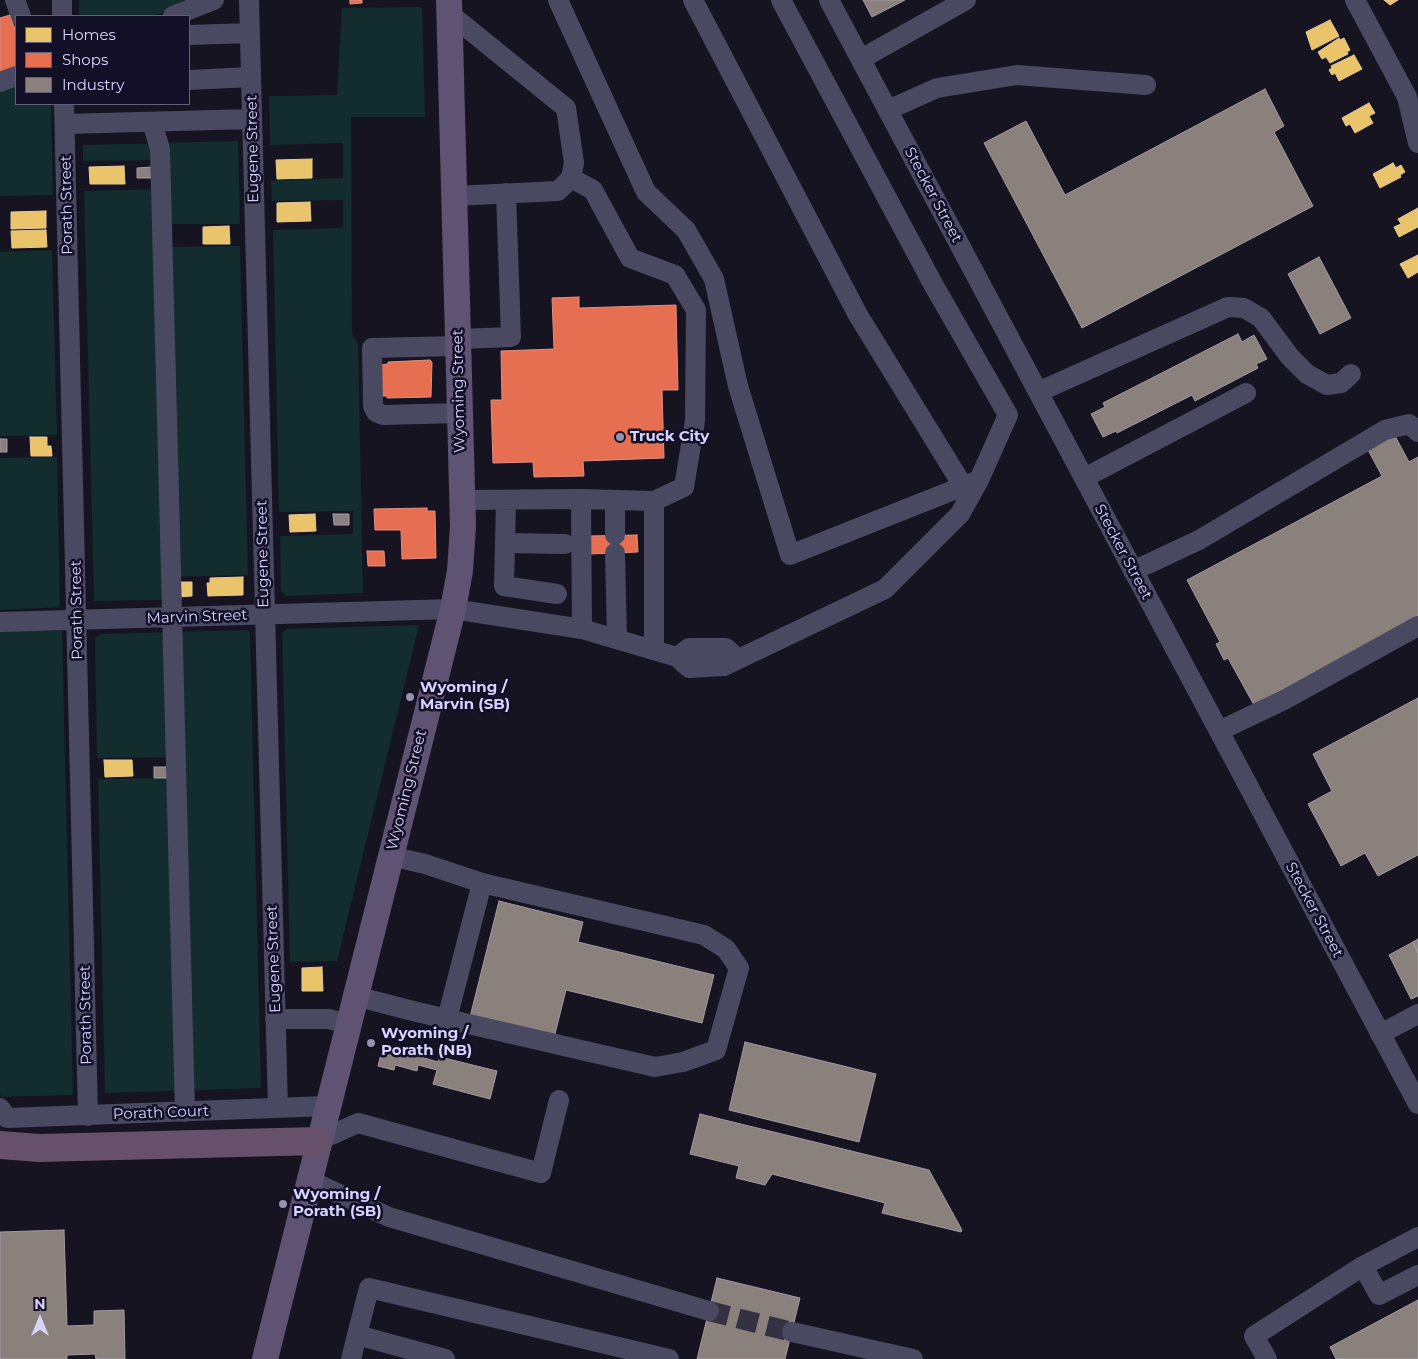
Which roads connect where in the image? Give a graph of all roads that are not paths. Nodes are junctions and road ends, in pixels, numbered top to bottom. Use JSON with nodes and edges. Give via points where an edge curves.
{"nodes":[{"id":1,"x":14,"y":0,"type":"edge"},
{"id":2,"x":62,"y":0,"type":"edge"},
{"id":3,"x":214,"y":0,"type":"edge"},
{"id":4,"x":249,"y":0,"type":"edge"},
{"id":5,"x":558,"y":0,"type":"edge"},
{"id":6,"x":693,"y":0,"type":"edge"},
{"id":7,"x":781,"y":0,"type":"edge"},
{"id":8,"x":829,"y":0,"type":"edge"},
{"id":9,"x":966,"y":0,"type":"edge"},
{"id":10,"x":1355,"y":0,"type":"edge"},
{"id":11,"x":449,"y":7,"type":"edge"},
{"id":12,"x":21,"y":15,"type":"edge"},
{"id":13,"x":62,"y":15,"type":"edge"},
{"id":14,"x":176,"y":15,"type":"edge"},
{"id":15,"x":250,"y":33,"type":"junction"},
{"id":16,"x":190,"y":35,"type":"edge"},
{"id":17,"x":861,"y":59,"type":"junction"},
{"id":18,"x":15,"y":76,"type":"edge"},
{"id":19,"x":251,"y":78,"type":"junction"},
{"id":20,"x":190,"y":80,"type":"edge"},
{"id":21,"x":0,"y":82,"type":"edge"},
{"id":22,"x":1146,"y":84,"type":"dead end"},
{"id":23,"x":64,"y":105,"type":"edge"},
{"id":24,"x":888,"y":110,"type":"junction"},
{"id":25,"x":252,"y":119,"type":"junction"},
{"id":26,"x":152,"y":122,"type":"junction"},
{"id":27,"x":65,"y":124,"type":"junction"},
{"id":28,"x":1418,"y":143,"type":"edge"},
{"id":29,"x":571,"y":178,"type":"junction"},
{"id":30,"x":506,"y":193,"type":"junction"},
{"id":31,"x":454,"y":196,"type":"junction"},
{"id":32,"x":458,"y":342,"type":"junction"},
{"id":33,"x":1351,"y":374,"type":"dead end"},
{"id":34,"x":1038,"y":392,"type":"junction"},
{"id":35,"x":1246,"y":393,"type":"dead end"},
{"id":36,"x":460,"y":413,"type":"junction"},
{"id":37,"x":1418,"y":432,"type":"edge"},
{"id":38,"x":1084,"y":478,"type":"junction"},
{"id":39,"x":971,"y":483,"type":"junction"},
{"id":40,"x":581,"y":499,"type":"junction"},
{"id":41,"x":462,"y":500,"type":"junction"},
{"id":42,"x":506,"y":500,"type":"junction"},
{"id":43,"x":615,"y":500,"type":"junction"},
{"id":44,"x":654,"y":501,"type":"junction"},
{"id":45,"x":505,"y":543,"type":"junction"},
{"id":46,"x":565,"y":544,"type":"dead end"},
{"id":47,"x":1133,"y":571,"type":"junction"},
{"id":48,"x":557,"y":594,"type":"dead end"},
{"id":49,"x":453,"y":609,"type":"junction"},
{"id":50,"x":264,"y":614,"type":"junction"},
{"id":51,"x":172,"y":617,"type":"junction"},
{"id":52,"x":77,"y":620,"type":"junction"},
{"id":53,"x":0,"y":622,"type":"edge"},
{"id":54,"x":1418,"y":626,"type":"edge"},
{"id":55,"x":582,"y":629,"type":"junction"},
{"id":56,"x":617,"y":639,"type":"junction"},
{"id":57,"x":654,"y":650,"type":"junction"},
{"id":58,"x":1219,"y":731,"type":"junction"},
{"id":59,"x":390,"y":856,"type":"junction"},
{"id":60,"x":482,"y":883,"type":"junction"},
{"id":61,"x":355,"y":996,"type":"junction"},
{"id":62,"x":1418,"y":1014,"type":"edge"},
{"id":63,"x":275,"y":1019,"type":"junction"},
{"id":64,"x":447,"y":1019,"type":"junction"},
{"id":65,"x":348,"y":1024,"type":"junction"},
{"id":66,"x":1380,"y":1034,"type":"junction"},
{"id":67,"x":559,"y":1100,"type":"dead end"},
{"id":68,"x":1418,"y":1104,"type":"edge"},
{"id":69,"x":327,"y":1106,"type":"junction"},
{"id":70,"x":0,"y":1108,"type":"edge"},
{"id":71,"x":278,"y":1108,"type":"junction"},
{"id":72,"x":184,"y":1112,"type":"junction"},
{"id":73,"x":88,"y":1116,"type":"junction"},
{"id":74,"x":318,"y":1141,"type":"junction"},
{"id":75,"x":0,"y":1145,"type":"edge"},
{"id":76,"x":309,"y":1180,"type":"junction"},
{"id":77,"x":1418,"y":1237,"type":"edge"},
{"id":78,"x":1363,"y":1266,"type":"junction"},
{"id":79,"x":1418,"y":1275,"type":"edge"},
{"id":80,"x":709,"y":1312,"type":"tunnel mouth"},
{"id":81,"x":792,"y":1332,"type":"tunnel mouth"},
{"id":82,"x":357,"y":1335,"type":"junction"},
{"id":83,"x":856,"y":1352,"type":"edge"},
{"id":84,"x":270,"y":1358,"type":"edge"},
{"id":85,"x":351,"y":1359,"type":"edge"},
{"id":86,"x":445,"y":1359,"type":"edge"},
{"id":87,"x":668,"y":1359,"type":"edge"},
{"id":88,"x":913,"y":1359,"type":"edge"},
{"id":89,"x":1267,"y":1359,"type":"edge"}],
"edges":[{"from":1,"to":12,"type":"street"},
{"from":2,"to":13,"type":"street"},
{"from":3,"to":14,"type":"street"},
{"from":4,"to":15,"type":"street","name":"Eugene Street"},
{"from":5,"to":39,"type":"street","via":[[646,192],[686,230],[714,279],[738,386],[790,555]]},
{"from":6,"to":39,"type":"street","via":[[858,315]]},
{"from":7,"to":39,"type":"street","name":"Marvin Street","via":[[933,284],[1008,415]]},
{"from":8,"to":17,"type":"street","name":"Stecker Street"},
{"from":9,"to":17,"type":"street"},
{"from":10,"to":28,"type":"street","via":[[1407,97]]},
{"from":11,"to":29,"type":"street","via":[[566,108],[574,162]]},
{"from":11,"to":31,"type":"main road","name":"Wyoming Street"},
{"from":15,"to":16,"type":"street"},
{"from":15,"to":19,"type":"street","name":"Eugene Street"},
{"from":17,"to":24,"type":"street","name":"Stecker Street"},
{"from":18,"to":21,"type":"street"},
{"from":19,"to":20,"type":"street"},
{"from":19,"to":25,"type":"street","name":"Eugene Street"},
{"from":22,"to":24,"type":"street","via":[[1018,75],[937,88]]},
{"from":23,"to":27,"type":"street","name":"Porath Street"},
{"from":24,"to":34,"type":"street","name":"Stecker Street"},
{"from":25,"to":26,"type":"street"},
{"from":25,"to":50,"type":"street","name":"Eugene Street"},
{"from":26,"to":27,"type":"street"},
{"from":26,"to":51,"type":"street","via":[[160,149]]},
{"from":27,"to":52,"type":"street","name":"Porath Street"},
{"from":29,"to":30,"type":"street","via":[[558,191]]},
{"from":29,"to":44,"type":"street","via":[[593,190],[630,258],[676,275],[696,310],[695,421],[684,487]]},
{"from":30,"to":31,"type":"street"},
{"from":30,"to":32,"type":"street","via":[[511,337]]},
{"from":31,"to":32,"type":"main road","name":"Wyoming Street"},
{"from":32,"to":36,"type":"main road","name":"Wyoming Street"},
{"from":32,"to":36,"type":"street","via":[[372,348],[373,406],[382,414]]},
{"from":33,"to":34,"type":"street","via":[[1341,383],[1327,385],[1307,374],[1290,357],[1261,318],[1244,308],[1228,307]]},
{"from":34,"to":38,"type":"street","name":"Stecker Street"},
{"from":35,"to":38,"type":"street"},
{"from":36,"to":41,"type":"main road","name":"Wyoming Street"},
{"from":37,"to":47,"type":"street","via":[[1409,424],[1385,430],[1199,540]]},
{"from":38,"to":47,"type":"street","name":"Stecker Street"},
{"from":39,"to":57,"type":"street","name":"Marvin Street","via":[[960,514],[885,589],[724,666],[689,668],[676,657]]},
{"from":40,"to":42,"type":"street"},
{"from":40,"to":43,"type":"street"},
{"from":40,"to":55,"type":"street"},
{"from":41,"to":42,"type":"street"},
{"from":41,"to":49,"type":"main road","name":"Wyoming Street","via":[[462,549]]},
{"from":42,"to":45,"type":"street"},
{"from":43,"to":44,"type":"street"},
{"from":43,"to":56,"type":"street"},
{"from":44,"to":57,"type":"street"},
{"from":45,"to":46,"type":"street"},
{"from":45,"to":48,"type":"street","via":[[504,586]]},
{"from":47,"to":58,"type":"street","name":"Stecker Street"},
{"from":49,"to":50,"type":"street","name":"Marvin Street"},
{"from":49,"to":55,"type":"street","name":"Marvin Street"},
{"from":49,"to":59,"type":"main road","name":"Wyoming Street"},
{"from":50,"to":51,"type":"street","name":"Marvin Street"},
{"from":50,"to":63,"type":"street","name":"Eugene Street"},
{"from":51,"to":52,"type":"street","name":"Marvin Street"},
{"from":51,"to":72,"type":"street"},
{"from":52,"to":53,"type":"street","name":"Marvin Street"},
{"from":52,"to":73,"type":"street","name":"Porath Street"},
{"from":54,"to":58,"type":"street","via":[[1284,700]]},
{"from":55,"to":56,"type":"street","name":"Marvin Street"},
{"from":56,"to":57,"type":"street","name":"Marvin Street"},
{"from":58,"to":66,"type":"street","name":"Stecker Street"},
{"from":59,"to":60,"type":"street"},
{"from":59,"to":61,"type":"main road","name":"Wyoming Street"},
{"from":60,"to":64,"type":"street"},
{"from":60,"to":64,"type":"street","via":[[704,935],[726,949],[739,968],[716,1050],[682,1062],[655,1066]]},
{"from":61,"to":64,"type":"street"},
{"from":61,"to":65,"type":"main road","name":"Wyoming Street"},
{"from":62,"to":66,"type":"street"},
{"from":63,"to":65,"type":"street","via":[[328,1019]]},
{"from":63,"to":71,"type":"street","name":"Eugene Street"},
{"from":65,"to":69,"type":"main road","name":"Wyoming Street"},
{"from":66,"to":68,"type":"street","name":"Stecker Street"},
{"from":67,"to":74,"type":"street","via":[[541,1173],[358,1123]]},
{"from":69,"to":71,"type":"street","name":"Porath Court"},
{"from":69,"to":74,"type":"main road","name":"Wyoming Street"},
{"from":70,"to":73,"type":"street","name":"Porath Court","via":[[7,1118]]},
{"from":71,"to":72,"type":"street","name":"Porath Court"},
{"from":72,"to":73,"type":"street","name":"Porath Court"},
{"from":74,"to":75,"type":"highway","via":[[39,1148]]},
{"from":74,"to":76,"type":"main road","name":"Wyoming Street"},
{"from":76,"to":80,"type":"street","via":[[388,1217]]},
{"from":76,"to":84,"type":"main road","name":"Wyoming Street"},
{"from":77,"to":78,"type":"street"},
{"from":78,"to":79,"type":"street","via":[[1379,1295]]},
{"from":78,"to":89,"type":"street","via":[[1254,1336]]},
{"from":81,"to":83,"type":"street"},
{"from":82,"to":85,"type":"street"},
{"from":82,"to":86,"type":"street"},
{"from":82,"to":87,"type":"street","via":[[369,1288]]},
{"from":83,"to":88,"type":"street"}]}
